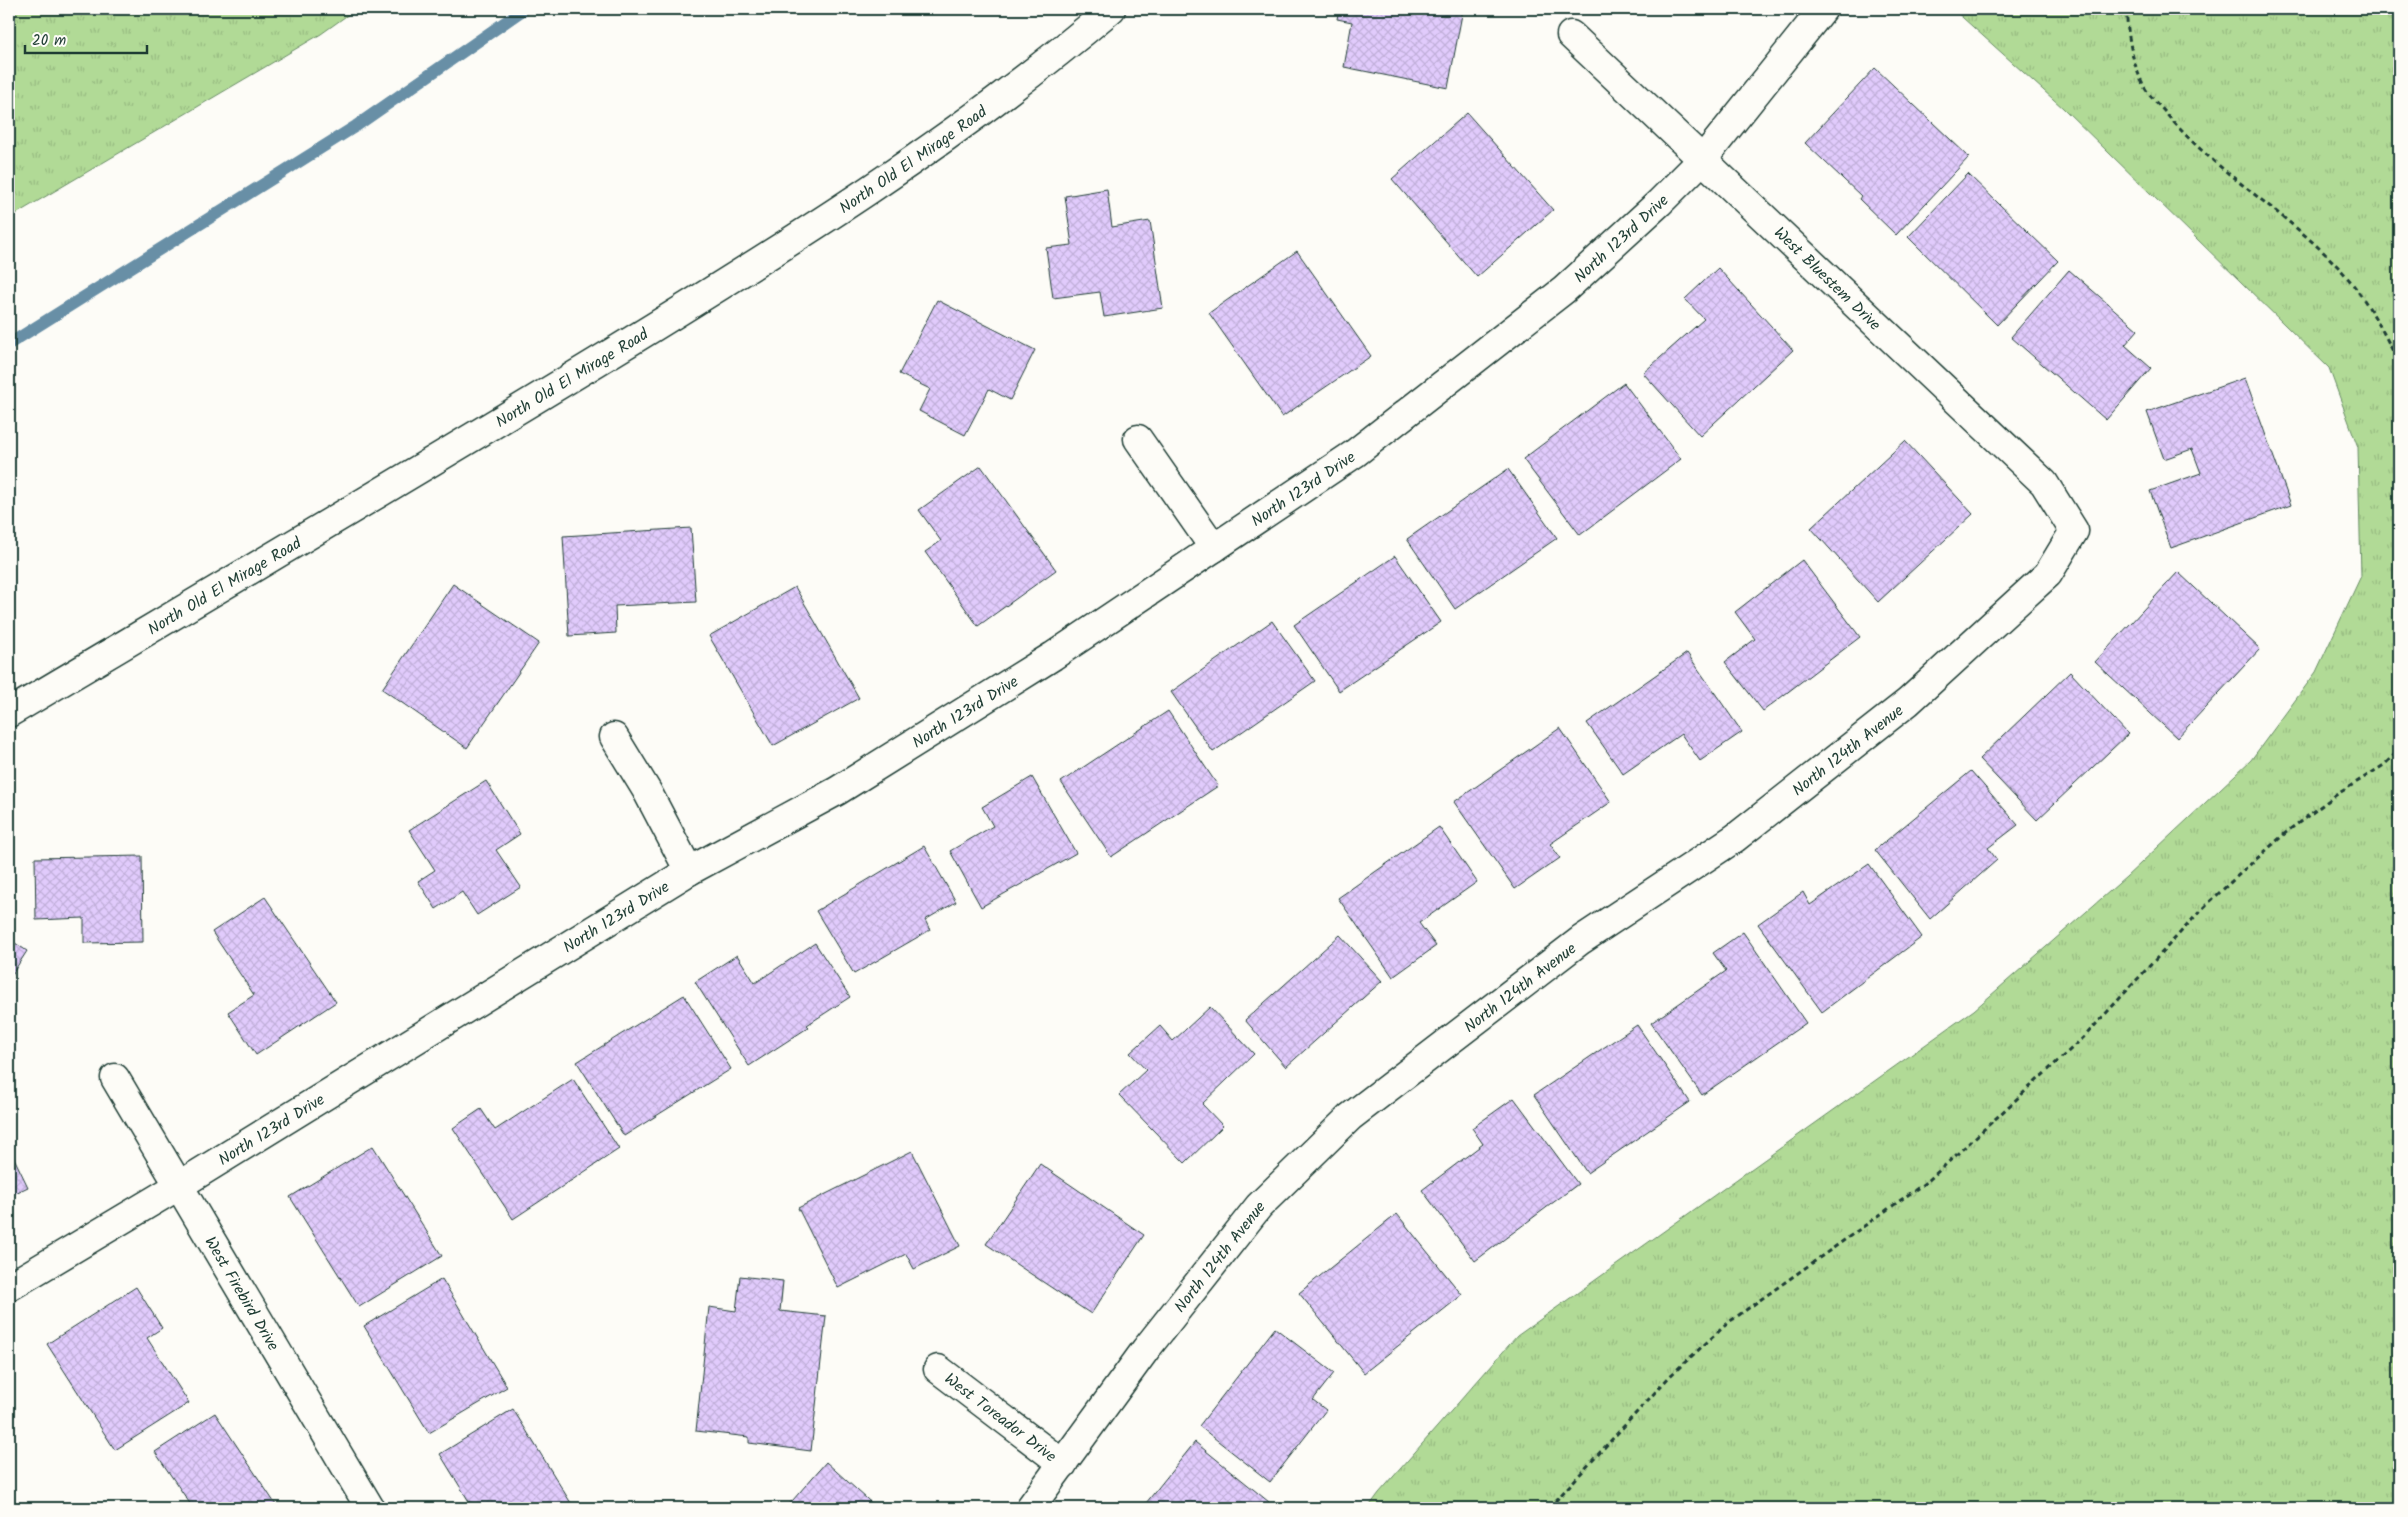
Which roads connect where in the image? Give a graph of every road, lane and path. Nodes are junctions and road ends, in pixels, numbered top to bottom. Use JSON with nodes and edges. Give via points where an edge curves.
{"nodes":[{"id":1,"x":1111,"y":9,"type":"edge"},
{"id":2,"x":1823,"y":9,"type":"edge"},
{"id":3,"x":2126,"y":9,"type":"edge"},
{"id":4,"x":1571,"y":35,"type":"dead end"},
{"id":5,"x":1704,"y":159,"type":"junction"},
{"id":6,"x":2399,"y":364,"type":"edge"},
{"id":7,"x":1138,"y":438,"type":"dead end"},
{"id":8,"x":2074,"y":531,"type":"joint"},
{"id":9,"x":1214,"y":548,"type":"junction"},
{"id":10,"x":9,"y":712,"type":"edge"},
{"id":11,"x":614,"y":737,"type":"dead end"},
{"id":12,"x":2399,"y":750,"type":"edge"},
{"id":13,"x":689,"y":871,"type":"junction"},
{"id":14,"x":114,"y":1078,"type":"dead end"},
{"id":15,"x":180,"y":1185,"type":"junction"},
{"id":16,"x":9,"y":1287,"type":"edge"},
{"id":17,"x":938,"y":1369,"type":"dead end"},
{"id":18,"x":1063,"y":1464,"type":"junction"},
{"id":19,"x":370,"y":1508,"type":"edge"},
{"id":20,"x":1030,"y":1508,"type":"edge"},
{"id":21,"x":1549,"y":1508,"type":"edge"}],
"edges":[{"from":1,"to":10,"type":"street","name":"North Old El Mirage Road","via":[[1067,47],[878,185],[786,246],[516,411]]},
{"from":2,"to":5,"type":"street","name":"North 123rd Drive"},
{"from":3,"to":6,"type":"path","via":[[2133,60],[2142,84],[2202,152],[2340,268],[2359,291]]},
{"from":4,"to":5,"type":"street","name":"West Bluestem Drive"},
{"from":5,"to":8,"type":"street","name":"West Bluestem Drive","via":[[2044,484]]},
{"from":5,"to":9,"type":"street","name":"North 123rd Drive","via":[[1564,290],[1354,454]]},
{"from":7,"to":9,"type":"street"},
{"from":8,"to":18,"type":"street","name":"North 124th Avenue","via":[[2048,574],[1908,702],[1735,838],[1581,940],[1350,1117],[1259,1206],[1146,1349]]},
{"from":9,"to":13,"type":"street","name":"North 123rd Drive","via":[[1053,656],[838,791]]},
{"from":11,"to":13,"type":"street","via":[[648,791]]},
{"from":12,"to":21,"type":"path","via":[[2384,765],[2336,795],[2290,830],[2245,869],[2203,908],[2085,1036],[1929,1180],[1729,1322],[1670,1376]]},
{"from":13,"to":15,"type":"street","name":"North 123rd Drive"},
{"from":14,"to":15,"type":"street","name":"West Firebird Drive"},
{"from":15,"to":16,"type":"street","name":"North 123rd Drive"},
{"from":15,"to":19,"type":"street","name":"West Firebird Drive"},
{"from":17,"to":18,"type":"street","name":"West Toreador Drive"},
{"from":18,"to":20,"type":"street","name":"North 124th Avenue"}]}
